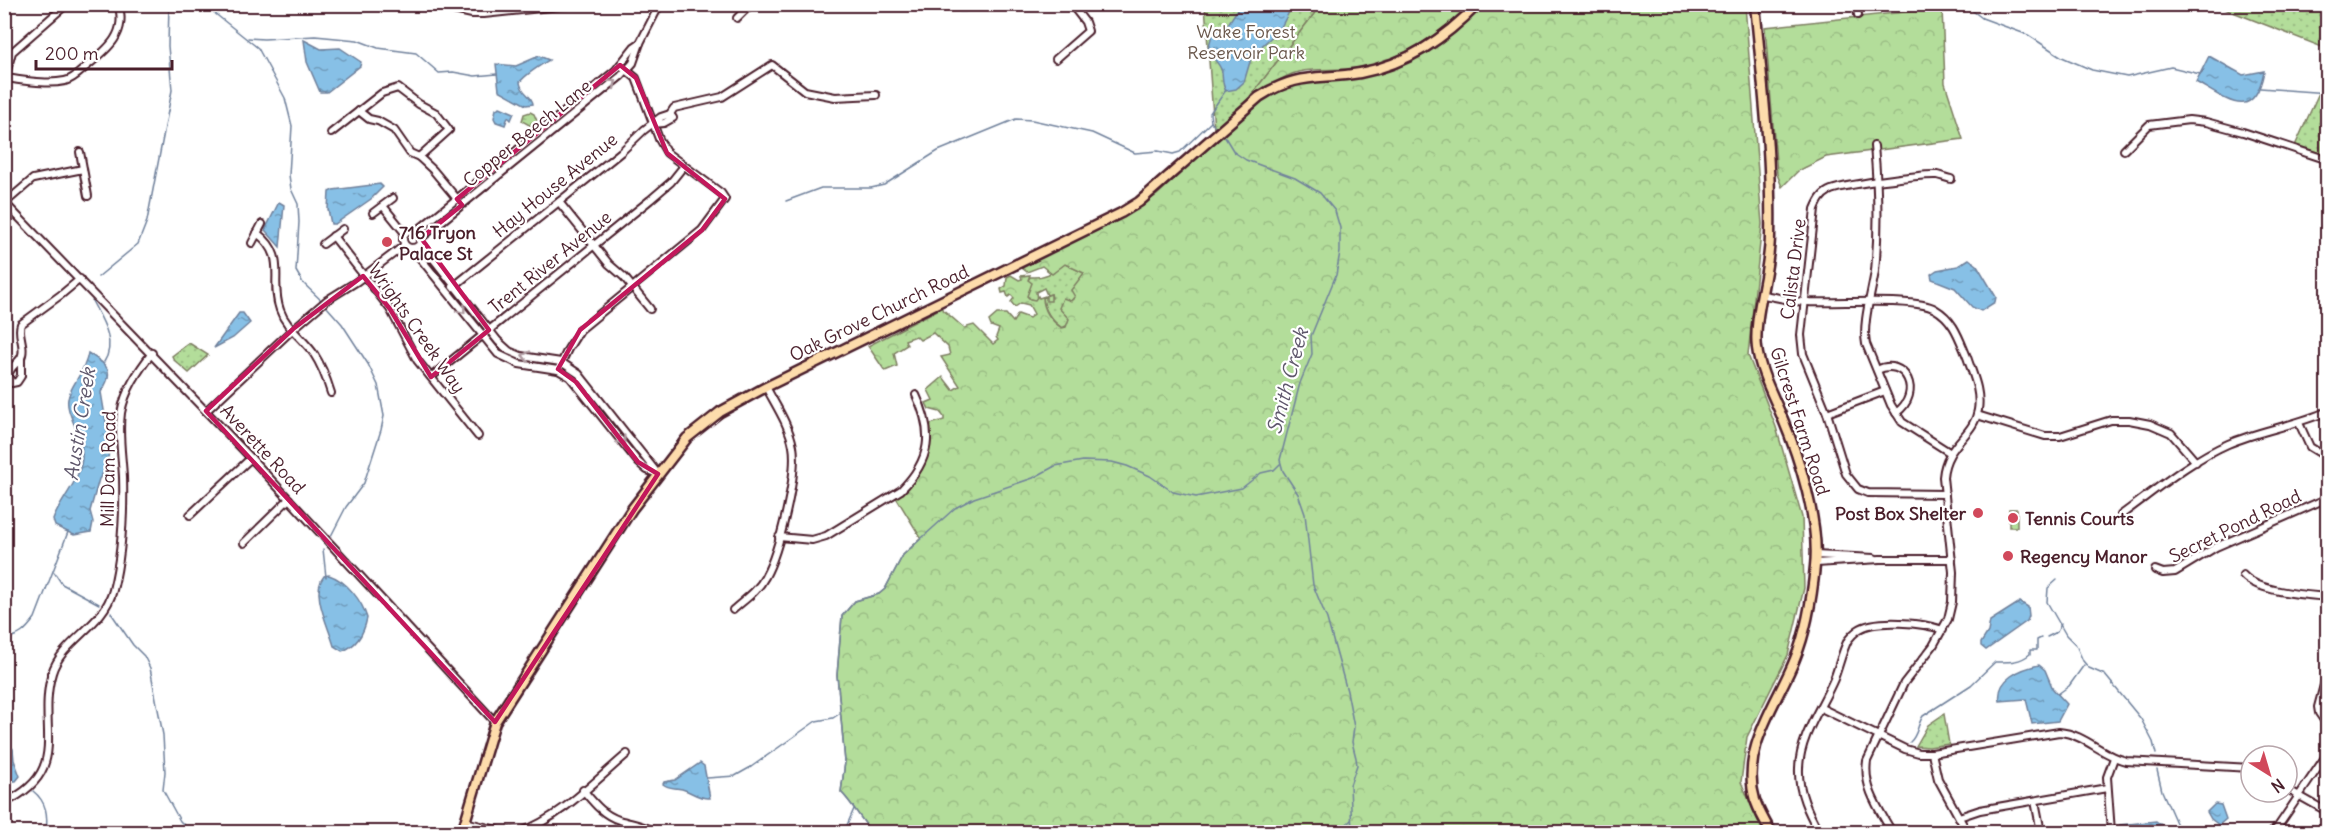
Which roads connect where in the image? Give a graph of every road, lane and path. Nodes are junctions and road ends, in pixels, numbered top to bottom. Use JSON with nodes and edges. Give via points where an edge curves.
{"nodes":[{"id":1,"x":67,"y":4,"type":"edge"},
{"id":2,"x":118,"y":4,"type":"edge"},
{"id":3,"x":426,"y":4,"type":"edge"},
{"id":4,"x":579,"y":4,"type":"edge"},
{"id":5,"x":751,"y":4,"type":"edge"},
{"id":6,"x":1071,"y":4,"type":"edge"},
{"id":7,"x":1478,"y":4,"type":"edge"},
{"id":8,"x":1755,"y":4,"type":"edge"},
{"id":9,"x":1856,"y":4,"type":"edge"},
{"id":10,"x":440,"y":6,"type":"edge"},
{"id":11,"x":657,"y":6,"type":"edge"},
{"id":12,"x":1858,"y":15,"type":"dead end"},
{"id":13,"x":737,"y":18,"type":"dead end"},
{"id":14,"x":640,"y":43,"type":"junction"},
{"id":15,"x":1056,"y":59,"type":"dead end"},
{"id":16,"x":620,"y":65,"type":"junction"},
{"id":17,"x":627,"y":70,"type":"junction"},
{"id":18,"x":5,"y":78,"type":"edge"},
{"id":19,"x":876,"y":95,"type":"dead end"},
{"id":20,"x":359,"y":111,"type":"junction"},
{"id":21,"x":653,"y":124,"type":"junction"},
{"id":22,"x":331,"y":133,"type":"dead end"},
{"id":23,"x":1874,"y":146,"type":"dead end"},
{"id":24,"x":2124,"y":150,"type":"dead end"},
{"id":25,"x":80,"y":152,"type":"dead end"},
{"id":26,"x":418,"y":157,"type":"junction"},
{"id":27,"x":2328,"y":159,"type":"edge"},
{"id":28,"x":683,"y":167,"type":"junction"},
{"id":29,"x":82,"y":169,"type":"junction"},
{"id":30,"x":1951,"y":179,"type":"dead end"},
{"id":31,"x":1877,"y":182,"type":"junction"},
{"id":32,"x":88,"y":196,"type":"dead end"},
{"id":33,"x":393,"y":198,"type":"dead end"},
{"id":34,"x":457,"y":199,"type":"junction"},
{"id":35,"x":5,"y":202,"type":"edge"},
{"id":36,"x":559,"y":202,"type":"junction"},
{"id":37,"x":462,"y":205,"type":"junction"},
{"id":38,"x":383,"y":206,"type":"junction"},
{"id":39,"x":373,"y":213,"type":"dead end"},
{"id":40,"x":262,"y":224,"type":"dead end"},
{"id":41,"x":343,"y":229,"type":"dead end"},
{"id":42,"x":417,"y":231,"type":"junction"},
{"id":43,"x":257,"y":233,"type":"junction"},
{"id":44,"x":405,"y":233,"type":"junction"},
{"id":45,"x":333,"y":236,"type":"junction"},
{"id":46,"x":420,"y":240,"type":"junction"},
{"id":47,"x":252,"y":243,"type":"dead end"},
{"id":48,"x":323,"y":244,"type":"dead end"},
{"id":49,"x":405,"y":245,"type":"junction"},
{"id":50,"x":595,"y":245,"type":"junction"},
{"id":51,"x":412,"y":248,"type":"junction"},
{"id":52,"x":363,"y":276,"type":"junction"},
{"id":53,"x":80,"y":279,"type":"junction"},
{"id":54,"x":454,"y":286,"type":"junction"},
{"id":55,"x":631,"y":287,"type":"junction"},
{"id":56,"x":447,"y":291,"type":"junction"},
{"id":57,"x":1763,"y":295,"type":"junction"},
{"id":58,"x":1806,"y":302,"type":"junction"},
{"id":59,"x":1870,"y":303,"type":"junction"},
{"id":60,"x":650,"y":309,"type":"dead end"},
{"id":61,"x":293,"y":329,"type":"junction"},
{"id":62,"x":489,"y":330,"type":"junction"},
{"id":63,"x":482,"y":336,"type":"junction"},
{"id":64,"x":152,"y":353,"type":"junction"},
{"id":65,"x":21,"y":358,"type":"dead end"},
{"id":66,"x":561,"y":362,"type":"junction"},
{"id":67,"x":558,"y":370,"type":"junction"},
{"id":68,"x":1877,"y":370,"type":"junction"},
{"id":69,"x":431,"y":377,"type":"junction"},
{"id":70,"x":766,"y":387,"type":"junction"},
{"id":71,"x":1885,"y":391,"type":"junction"},
{"id":72,"x":331,"y":393,"type":"dead end"},
{"id":73,"x":916,"y":395,"type":"dead end"},
{"id":74,"x":207,"y":411,"type":"junction"},
{"id":75,"x":2328,"y":411,"type":"edge"},
{"id":76,"x":1827,"y":413,"type":"junction"},
{"id":77,"x":1896,"y":413,"type":"junction"},
{"id":78,"x":1977,"y":415,"type":"junction"},
{"id":79,"x":615,"y":419,"type":"junction"},
{"id":80,"x":2299,"y":423,"type":"junction"},
{"id":81,"x":608,"y":424,"type":"junction"},
{"id":82,"x":478,"y":436,"type":"dead end"},
{"id":83,"x":1949,"y":452,"type":"junction"},
{"id":84,"x":251,"y":458,"type":"junction"},
{"id":85,"x":2328,"y":458,"type":"edge"},
{"id":86,"x":2196,"y":462,"type":"junction"},
{"id":87,"x":658,"y":474,"type":"junction"},
{"id":88,"x":1945,"y":494,"type":"junction"},
{"id":89,"x":2328,"y":498,"type":"edge"},
{"id":90,"x":289,"y":499,"type":"junction"},
{"id":91,"x":190,"y":515,"type":"dead end"},
{"id":92,"x":2121,"y":515,"type":"dead end"},
{"id":93,"x":779,"y":537,"type":"junction"},
{"id":94,"x":244,"y":543,"type":"dead end"},
{"id":95,"x":1815,"y":559,"type":"junction"},
{"id":96,"x":1952,"y":559,"type":"junction"},
{"id":97,"x":2155,"y":570,"type":"dead end"},
{"id":98,"x":2243,"y":575,"type":"dead end"},
{"id":99,"x":2328,"y":597,"type":"edge"},
{"id":100,"x":733,"y":610,"type":"dead end"},
{"id":101,"x":1943,"y":630,"type":"junction"},
{"id":102,"x":2328,"y":669,"type":"edge"},
{"id":103,"x":1821,"y":708,"type":"junction"},
{"id":104,"x":495,"y":722,"type":"junction"},
{"id":105,"x":2328,"y":726,"type":"edge"},
{"id":106,"x":1878,"y":736,"type":"junction"},
{"id":107,"x":1932,"y":753,"type":"junction"},
{"id":108,"x":2328,"y":753,"type":"edge"},
{"id":109,"x":627,"y":754,"type":"dead end"},
{"id":110,"x":2114,"y":758,"type":"junction"},
{"id":111,"x":2239,"y":767,"type":"edge"},
{"id":112,"x":2107,"y":788,"type":"junction"},
{"id":113,"x":584,"y":790,"type":"junction"},
{"id":114,"x":2299,"y":796,"type":"joint"},
{"id":115,"x":2035,"y":801,"type":"junction"},
{"id":116,"x":4,"y":803,"type":"edge"},
{"id":117,"x":2294,"y":804,"type":"edge"},
{"id":118,"x":2328,"y":812,"type":"edge"},
{"id":119,"x":1959,"y":817,"type":"junction"},
{"id":120,"x":465,"y":822,"type":"junction"},
{"id":121,"x":462,"y":832,"type":"edge"},
{"id":122,"x":520,"y":832,"type":"edge"},
{"id":123,"x":655,"y":832,"type":"edge"},
{"id":124,"x":1771,"y":832,"type":"edge"},
{"id":125,"x":1819,"y":832,"type":"edge"},
{"id":126,"x":1892,"y":832,"type":"edge"},
{"id":127,"x":1967,"y":832,"type":"edge"},
{"id":128,"x":2041,"y":832,"type":"edge"},
{"id":129,"x":2111,"y":832,"type":"edge"},
{"id":130,"x":2272,"y":832,"type":"edge"}],
"edges":[{"from":1,"to":18,"type":"street","via":[[12,52]]},
{"from":2,"to":18,"type":"street","via":[[121,22],[117,38],[70,79]]},
{"from":3,"to":10,"type":"street"},
{"from":4,"to":10,"type":"street","via":[[484,14]]},
{"from":5,"to":13,"type":"street"},
{"from":6,"to":15,"type":"street","via":[[1088,31]]},
{"from":7,"to":70,"type":"main road","name":"Oak Grove Church Road","via":[[1442,36],[1402,61],[1359,73],[1305,77],[1271,89],[1121,213]]},
{"from":8,"to":57,"type":"main road","name":"Gilcrest Farm Road","via":[[1771,205]]},
{"from":9,"to":12,"type":"street"},
{"from":11,"to":14,"type":"street","name":"Copper Beech Lane"},
{"from":14,"to":16,"type":"street","name":"Copper Beech Lane"},
{"from":14,"to":17,"type":"street","name":"Copper Beech Lane"},
{"from":16,"to":17,"type":"street"},
{"from":16,"to":34,"type":"street","name":"Copper Beech Lane"},
{"from":17,"to":21,"type":"street","via":[[641,87]]},
{"from":37,"to":17,"type":"street","name":"Copper Beech Lane","one_way":true},
{"from":19,"to":21,"type":"street","name":"Hay House Avenue","via":[[835,98],[805,91],[772,65],[722,97],[674,108],[672,120]]},
{"from":20,"to":22,"type":"street"},
{"from":20,"to":26,"type":"street","via":[[388,126]]},
{"from":20,"to":26,"type":"street","via":[[382,93],[398,88],[436,113],[449,130]]},
{"from":21,"to":28,"type":"street","via":[[662,146]]},
{"from":21,"to":36,"type":"street","name":"Hay House Avenue"},
{"from":23,"to":31,"type":"street"},
{"from":24,"to":27,"type":"street","via":[[2149,125],[2189,120],[2243,132]]},
{"from":25,"to":29,"type":"street"},
{"from":26,"to":34,"type":"street"},
{"from":28,"to":50,"type":"street","name":"Trent River Avenue","via":[[671,182]]},
{"from":28,"to":55,"type":"street","via":[[725,199],[702,230]]},
{"from":29,"to":32,"type":"street"},
{"from":29,"to":35,"type":"street","via":[[33,179]]},
{"from":30,"to":31,"type":"street","name":"Calista Drive","via":[[1937,175]]},
{"from":31,"to":58,"type":"street","name":"Calista Drive","via":[[1838,187],[1820,198],[1815,209]]},
{"from":31,"to":59,"type":"street","via":[[1878,231]]},
{"from":33,"to":38,"type":"street"},
{"from":34,"to":37,"type":"street"},
{"from":34,"to":42,"type":"street","name":"Copper Beech Lane"},
{"from":35,"to":53,"type":"street","name":"Averette Road"},
{"from":36,"to":50,"type":"street"},
{"from":36,"to":54,"type":"street","name":"Hay House Avenue"},
{"from":37,"to":46,"type":"street","name":"Copper Beech Lane"},
{"from":38,"to":39,"type":"street"},
{"from":38,"to":44,"type":"street"},
{"from":40,"to":43,"type":"street"},
{"from":41,"to":45,"type":"street"},
{"from":42,"to":44,"type":"street"},
{"from":42,"to":46,"type":"street"},
{"from":43,"to":47,"type":"street"},
{"from":43,"to":61,"type":"street","via":[[274,252],[278,307]]},
{"from":44,"to":49,"type":"street"},
{"from":45,"to":48,"type":"street"},
{"from":45,"to":52,"type":"street","name":"Wrights Creek Way"},
{"from":46,"to":51,"type":"street"},
{"from":46,"to":54,"type":"street"},
{"from":49,"to":51,"type":"street"},
{"from":49,"to":52,"type":"street"},
{"from":50,"to":55,"type":"street"},
{"from":50,"to":62,"type":"street","name":"Trent River Avenue"},
{"from":51,"to":56,"type":"street"},
{"from":52,"to":61,"type":"street"},
{"from":52,"to":69,"type":"street","name":"Wrights Creek Way","via":[[390,309],[412,352]]},
{"from":53,"to":64,"type":"street","name":"Averette Road"},
{"from":53,"to":65,"type":"street","via":[[21,324]]},
{"from":54,"to":56,"type":"street","name":"Hay House Avenue"},
{"from":54,"to":62,"type":"street"},
{"from":55,"to":60,"type":"street"},
{"from":55,"to":66,"type":"street","via":[[580,330]]},
{"from":56,"to":63,"type":"street","one_way":true},
{"from":57,"to":58,"type":"street"},
{"from":57,"to":95,"type":"main road","name":"Gilcrest Farm Road","via":[[1757,347],[1803,478],[1811,511]]},
{"from":58,"to":59,"type":"street"},
{"from":58,"to":76,"type":"street","name":"Calista Drive","via":[[1801,334],[1803,354]]},
{"from":59,"to":68,"type":"street","via":[[1865,336]]},
{"from":59,"to":78,"type":"street","via":[[1917,303],[1947,318],[1957,331],[1976,381]]},
{"from":61,"to":72,"type":"street","via":[[314,354]]},
{"from":61,"to":74,"type":"street"},
{"from":62,"to":63,"type":"street","name":"Trent River Avenue"},
{"from":66,"to":62,"type":"street","one_way":true,"via":[[520,356],[509,351]]},
{"from":63,"to":67,"type":"street","via":[[507,359]]},
{"from":63,"to":69,"type":"street","name":"Trent River Avenue"},
{"from":64,"to":74,"type":"street","name":"Averette Road"},
{"from":64,"to":116,"type":"street","name":"Mill Dam Road","via":[[136,375],[121,413],[123,509],[113,592],[104,612],[68,648],[52,672],[48,757],[42,771],[32,786]]},
{"from":66,"to":67,"type":"street"},
{"from":66,"to":79,"type":"street","via":[[579,374]]},
{"from":67,"to":81,"type":"street","via":[[576,382]]},
{"from":68,"to":71,"type":"street"},
{"from":68,"to":77,"type":"street","via":[[1895,368],[1906,377],[1910,399]]},
{"from":69,"to":82,"type":"street","name":"Wrights Creek Way"},
{"from":70,"to":87,"type":"main road","name":"Oak Grove Church Road","via":[[701,426]]},
{"from":70,"to":93,"type":"street","via":[[793,447],[793,476]]},
{"from":71,"to":76,"type":"street"},
{"from":71,"to":77,"type":"street"},
{"from":73,"to":93,"type":"street","via":[[926,420],[928,443],[910,481],[826,536],[812,540]]},
{"from":74,"to":84,"type":"street","name":"Averette Road"},
{"from":75,"to":80,"type":"street"},
{"from":76,"to":88,"type":"street","name":"Calista Drive","via":[[1846,474],[1858,489],[1875,494]]},
{"from":77,"to":83,"type":"street","via":[[1902,422]]},
{"from":78,"to":83,"type":"street"},
{"from":78,"to":86,"type":"street","via":[[2049,436],[2110,420],[2150,424],[2171,433]]},
{"from":79,"to":81,"type":"street"},
{"from":79,"to":87,"type":"street"},
{"from":80,"to":85,"type":"street","via":[[2310,447]]},
{"from":80,"to":86,"type":"street","via":[[2250,435]]},
{"from":81,"to":87,"type":"street","one_way":true,"via":[[638,462]]},
{"from":83,"to":88,"type":"street","via":[[1942,477]]},
{"from":84,"to":90,"type":"street","name":"Averette Road"},
{"from":84,"to":91,"type":"street"},
{"from":86,"to":92,"type":"street"},
{"from":87,"to":104,"type":"main road","name":"Oak Grove Church Road"},
{"from":88,"to":96,"type":"street"},
{"from":89,"to":97,"type":"street","name":"Secret Pond Road","via":[[2216,548],[2175,572]]},
{"from":90,"to":94,"type":"street"},
{"from":90,"to":104,"type":"street","name":"Averette Road"},
{"from":93,"to":100,"type":"street","via":[[763,580]]},
{"from":95,"to":96,"type":"street"},
{"from":95,"to":124,"type":"main road","name":"Gilcrest Farm Road","via":[[1804,634],[1754,749],[1751,766],[1756,802]]},
{"from":96,"to":101,"type":"street","via":[[1952,602]]},
{"from":98,"to":99,"type":"street","via":[[2270,588]]},
{"from":101,"to":103,"type":"street","via":[[1923,624],[1875,624],[1859,629],[1846,643]]},
{"from":101,"to":106,"type":"street","via":[[1908,677]]},
{"from":102,"to":105,"type":"street","via":[[2319,707]]},
{"from":103,"to":106,"type":"street"},
{"from":103,"to":125,"type":"street","via":[[1805,740],[1799,766],[1803,800]]},
{"from":104,"to":120,"type":"main road","name":"Oak Grove Church Road"},
{"from":106,"to":107,"type":"street","via":[[1914,752]]},
{"from":106,"to":126,"type":"street","via":[[1867,761],[1866,780]]},
{"from":107,"to":110,"type":"street","via":[[2060,732],[2078,737]]},
{"from":107,"to":119,"type":"street","via":[[1938,779]]},
{"from":108,"to":114,"type":"street"},
{"from":109,"to":113,"type":"street"},
{"from":110,"to":111,"type":"street"},
{"from":110,"to":112,"type":"street","via":[[2107,774]]},
{"from":112,"to":115,"type":"street"},
{"from":112,"to":129,"type":"street"},
{"from":113,"to":122,"type":"street","via":[[538,826]]},
{"from":113,"to":123,"type":"street","via":[[608,815]]},
{"from":114,"to":118,"type":"street"},
{"from":115,"to":119,"type":"street"},
{"from":115,"to":128,"type":"street"},
{"from":117,"to":130,"type":"street"},
{"from":119,"to":127,"type":"street"},
{"from":120,"to":121,"type":"main road","name":"Oak Grove Church Road"},
{"from":120,"to":122,"type":"street"}]}
